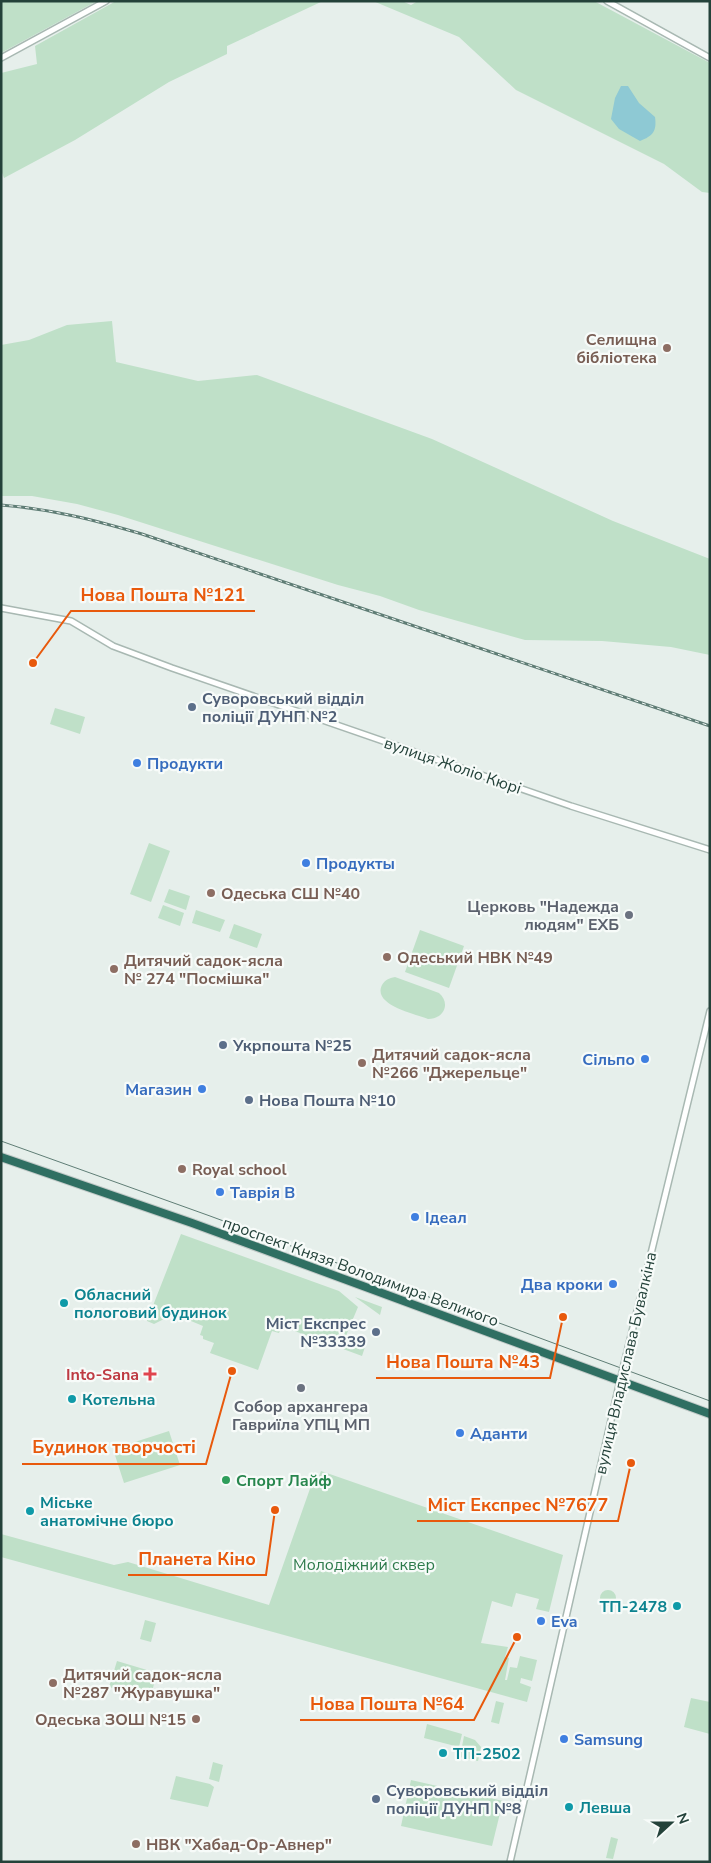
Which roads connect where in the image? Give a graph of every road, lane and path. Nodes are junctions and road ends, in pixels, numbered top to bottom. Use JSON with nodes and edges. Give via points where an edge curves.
{"nodes":[{"id":1,"x":106,"y":1,"type":"edge"},
{"id":2,"x":607,"y":1,"type":"edge"},
{"id":3,"x":1,"y":58,"type":"edge"},
{"id":4,"x":710,"y":58,"type":"edge"},
{"id":5,"x":1,"y":608,"type":"edge"},
{"id":6,"x":710,"y":850,"type":"edge"},
{"id":7,"x":710,"y":1011,"type":"edge"},
{"id":8,"x":1,"y":1157,"type":"edge"},
{"id":9,"x":620,"y":1381,"type":"junction"},
{"id":10,"x":710,"y":1414,"type":"edge"},
{"id":11,"x":510,"y":1862,"type":"edge"}],
"edges":[{"from":1,"to":3,"type":"street"},
{"from":2,"to":4,"type":"street"},
{"from":5,"to":6,"type":"street","name":"вулиця Жоліо Кюрі","via":[[71,621],[113,646],[172,668],[571,806]]},
{"from":7,"to":9,"type":"street","name":"вулиця Владислава Бувалкіна"},
{"from":8,"to":9,"type":"highway","name":"проспект Князя Володимира Великого","via":[[192,1223]]},
{"from":9,"to":10,"type":"highway","name":"проспект Князя Володимира Великого"},
{"from":9,"to":11,"type":"street","name":"вулиця Владислава Бувалкіна"}]}
